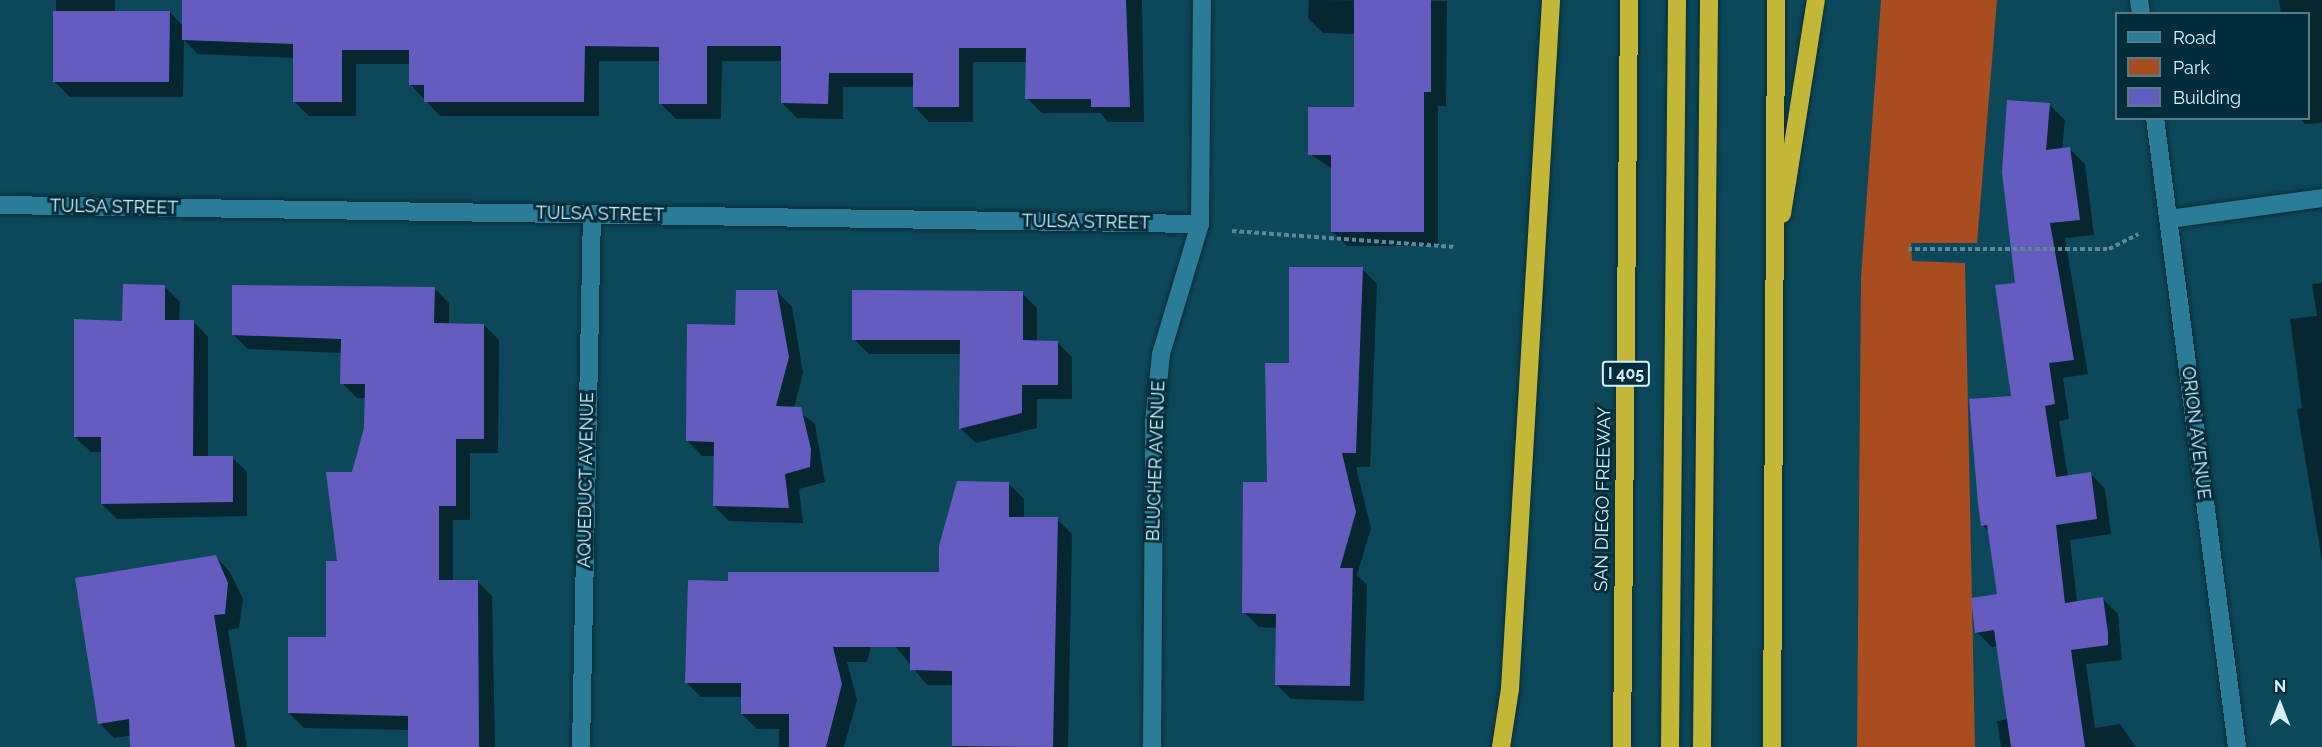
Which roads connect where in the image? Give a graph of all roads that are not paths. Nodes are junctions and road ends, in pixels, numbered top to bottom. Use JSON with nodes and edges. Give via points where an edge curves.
{"nodes":[{"id":1,"x":1202,"y":0,"type":"edge"},
{"id":2,"x":1551,"y":0,"type":"edge"},
{"id":3,"x":1629,"y":0,"type":"edge"},
{"id":4,"x":1677,"y":0,"type":"edge"},
{"id":5,"x":1710,"y":0,"type":"edge"},
{"id":6,"x":1776,"y":0,"type":"edge"},
{"id":7,"x":1816,"y":0,"type":"edge"},
{"id":8,"x":2155,"y":120,"type":"edge"},
{"id":9,"x":2322,"y":198,"type":"edge"},
{"id":10,"x":0,"y":205,"type":"edge"},
{"id":11,"x":592,"y":213,"type":"junction"},
{"id":12,"x":2169,"y":219,"type":"junction"},
{"id":13,"x":1200,"y":224,"type":"junction"},
{"id":14,"x":1772,"y":272,"type":"junction"},
{"id":15,"x":581,"y":747,"type":"edge"},
{"id":16,"x":1152,"y":747,"type":"edge"},
{"id":17,"x":1501,"y":747,"type":"edge"},
{"id":18,"x":1622,"y":747,"type":"edge"},
{"id":19,"x":1670,"y":747,"type":"edge"},
{"id":20,"x":1702,"y":747,"type":"edge"},
{"id":21,"x":1772,"y":747,"type":"edge"},
{"id":22,"x":2237,"y":747,"type":"edge"}],
"edges":[{"from":1,"to":13,"type":"street","name":"BLUCHER AVENUE"},
{"from":2,"to":17,"type":"highway","via":[[1510,689]]},
{"from":3,"to":18,"type":"highway","name":"SAN DIEGO FREEWAY","number":"I 405"},
{"from":4,"to":19,"type":"highway"},
{"from":5,"to":20,"type":"highway"},
{"from":6,"to":14,"type":"highway"},
{"from":7,"to":14,"type":"highway"},
{"from":8,"to":12,"type":"street","name":"ORION AVENUE"},
{"from":9,"to":12,"type":"street"},
{"from":10,"to":11,"type":"street","name":"TULSA STREET"},
{"from":11,"to":13,"type":"street","name":"TULSA STREET"},
{"from":11,"to":15,"type":"street","name":"AQUEDUCT AVENUE"},
{"from":12,"to":22,"type":"street","name":"ORION AVENUE"},
{"from":13,"to":16,"type":"street","name":"BLUCHER AVENUE","via":[[1161,354],[1154,423]]},
{"from":14,"to":21,"type":"highway"}]}
